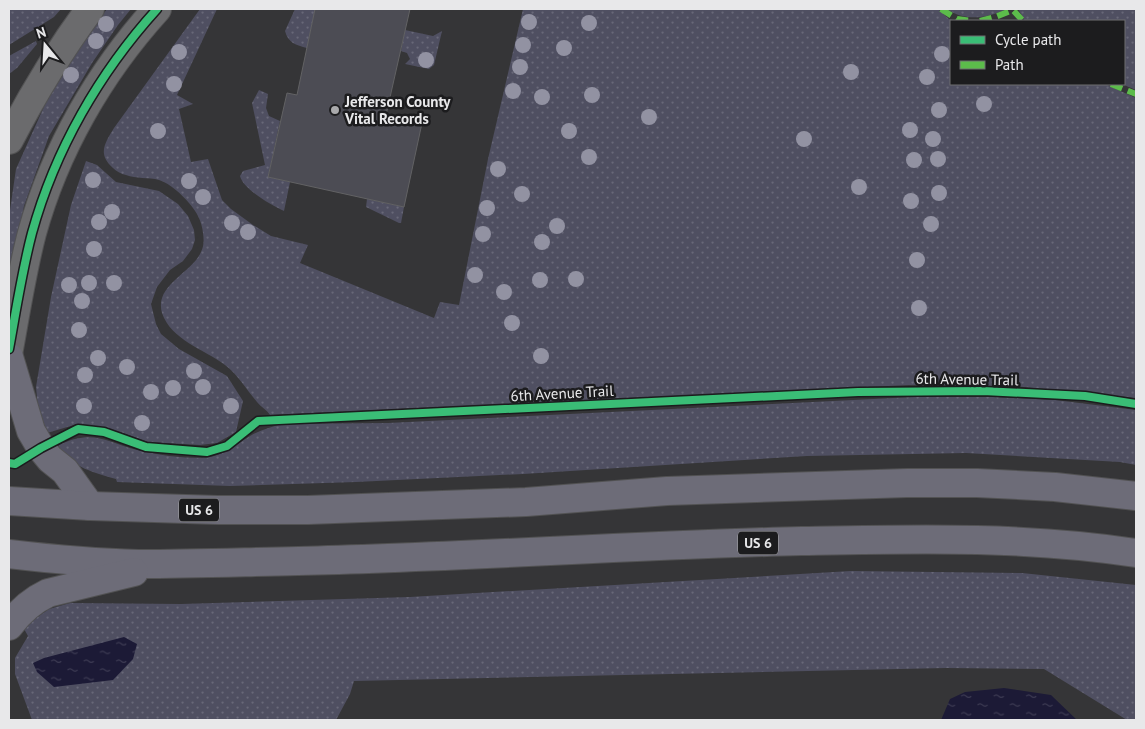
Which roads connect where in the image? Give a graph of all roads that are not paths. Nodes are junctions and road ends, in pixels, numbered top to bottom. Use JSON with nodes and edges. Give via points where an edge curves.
{"nodes":[{"id":1,"x":90,"y":9,"type":"edge"},
{"id":2,"x":157,"y":9,"type":"edge"},
{"id":3,"x":9,"y":140,"type":"edge"},
{"id":4,"x":9,"y":349,"type":"edge"},
{"id":5,"x":9,"y":357,"type":"edge"},
{"id":6,"x":1136,"y":496,"type":"edge"},
{"id":7,"x":9,"y":501,"type":"edge"},
{"id":8,"x":90,"y":506,"type":"junction"},
{"id":9,"x":1136,"y":553,"type":"edge"},
{"id":10,"x":9,"y":554,"type":"edge"},
{"id":11,"x":172,"y":564,"type":"junction"},
{"id":12,"x":9,"y":626,"type":"edge"}],
"edges":[{"from":1,"to":3,"type":"street","via":[[60,49]]},
{"from":2,"to":4,"type":"street","via":[[94,91],[60,154],[32,234]]},
{"from":5,"to":8,"type":"highway","via":[[32,431],[41,448],[50,460],[66,471]]},
{"from":6,"to":8,"type":"highway","number":"US 6","via":[[1055,486],[907,482],[308,510]]},
{"from":7,"to":8,"type":"highway","number":"US 6"},
{"from":9,"to":11,"type":"highway","number":"US 6","via":[[1057,545],[878,540]]},
{"from":10,"to":11,"type":"highway","number":"US 6","via":[[65,560]]},
{"from":11,"to":12,"type":"highway","via":[[48,593],[19,612]]}]}
